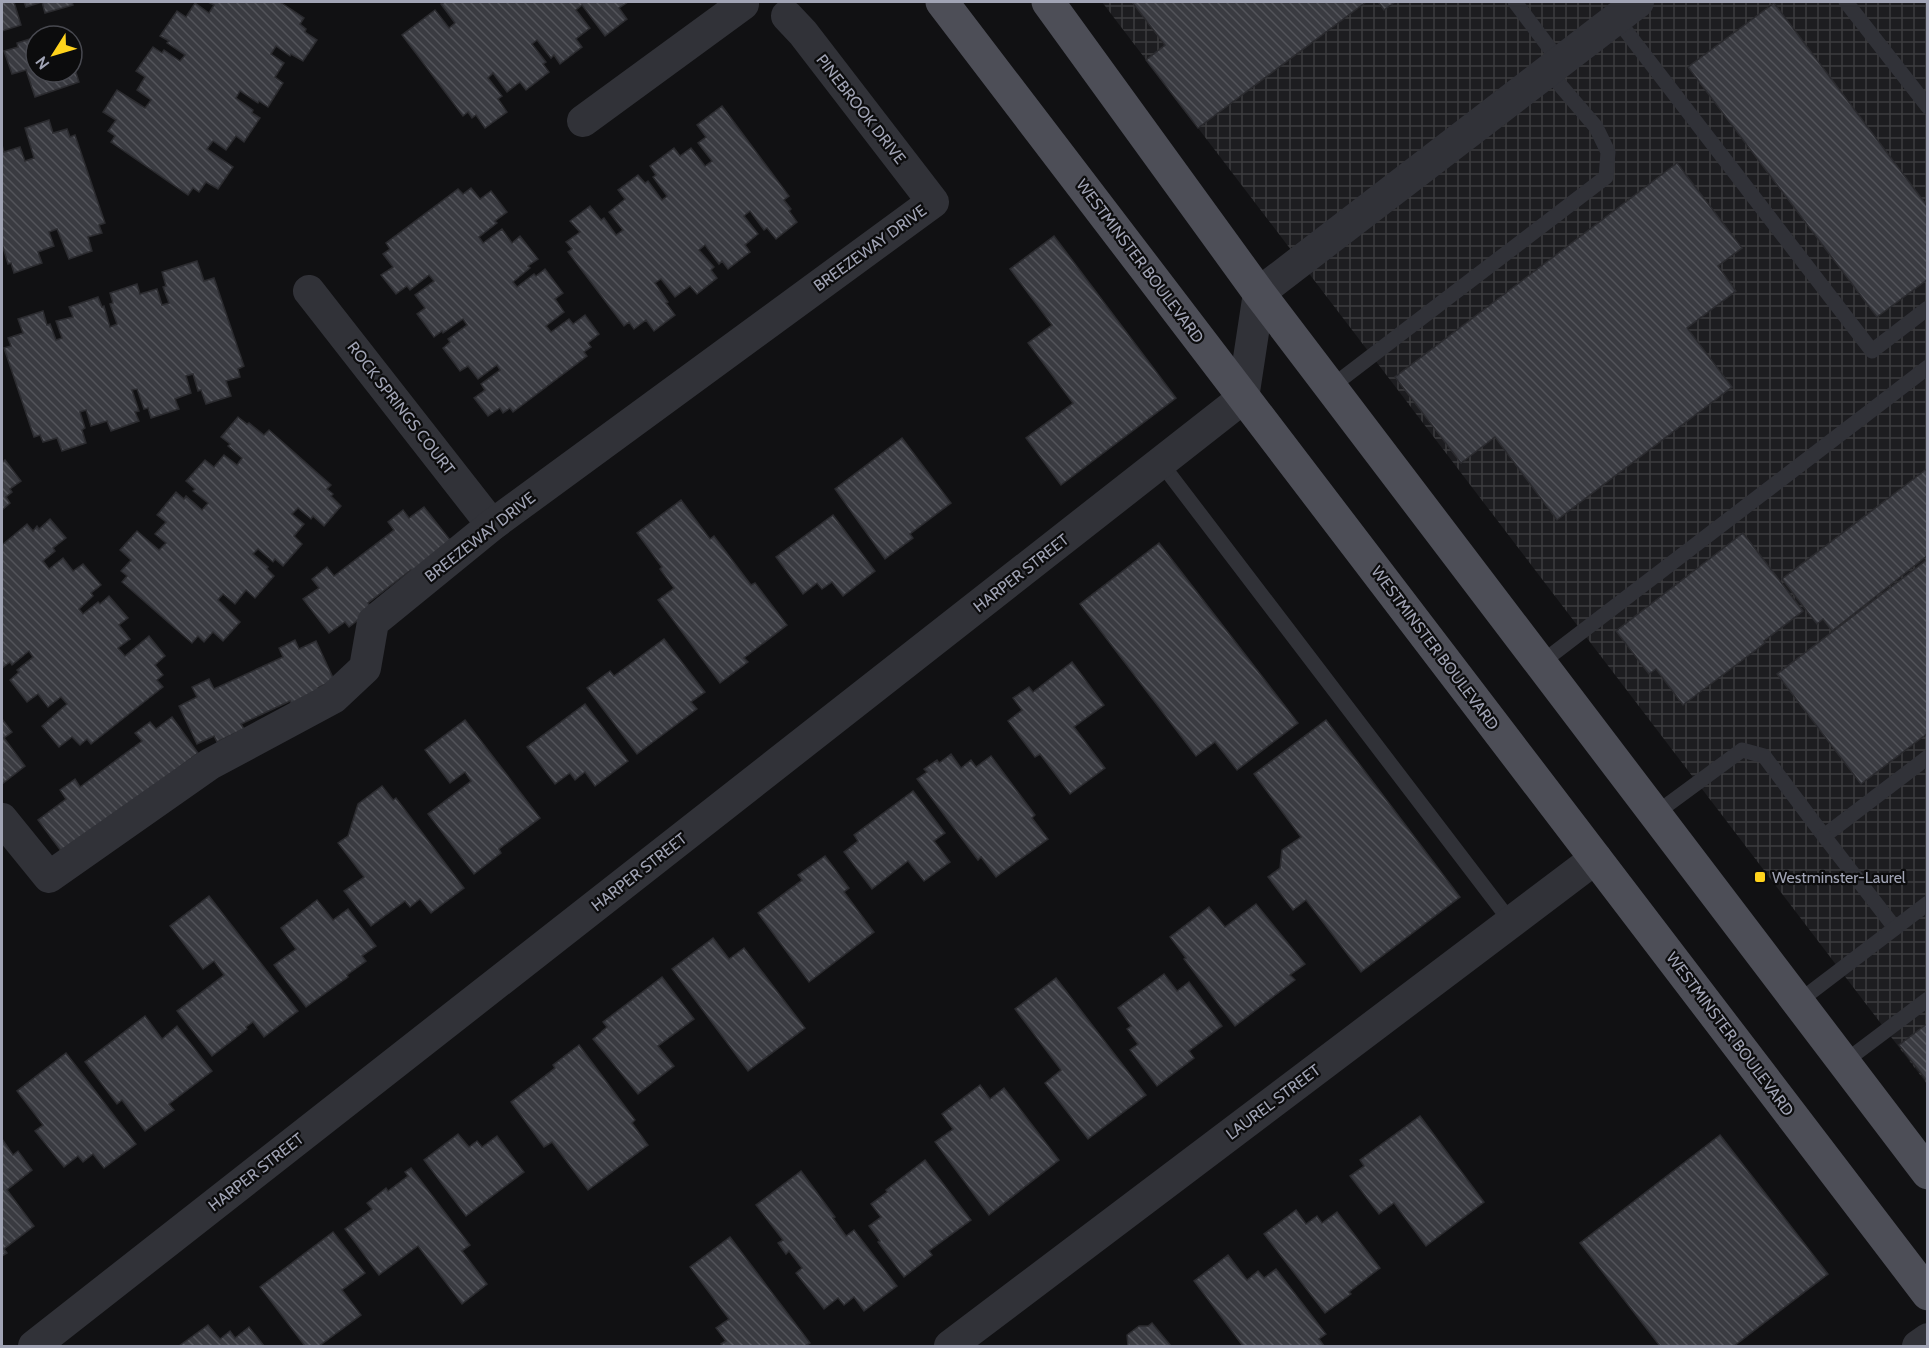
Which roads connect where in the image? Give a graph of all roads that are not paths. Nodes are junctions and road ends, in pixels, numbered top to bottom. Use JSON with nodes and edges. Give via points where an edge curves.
{"nodes":[{"id":1,"x":942,"y":2,"type":"edge"},
{"id":2,"x":1048,"y":2,"type":"edge"},
{"id":3,"x":1515,"y":2,"type":"edge"},
{"id":4,"x":1846,"y":2,"type":"edge"},
{"id":5,"x":743,"y":3,"type":"edge"},
{"id":6,"x":795,"y":9,"type":"edge"},
{"id":7,"x":1627,"y":10,"type":"edge"},
{"id":8,"x":1554,"y":66,"type":"junction"},
{"id":9,"x":1928,"y":107,"type":"edge"},
{"id":10,"x":584,"y":121,"type":"dead end"},
{"id":11,"x":933,"y":202,"type":"joint"},
{"id":12,"x":309,"y":291,"type":"dead end"},
{"id":13,"x":1259,"y":293,"type":"junction"},
{"id":14,"x":1928,"y":308,"type":"edge"},
{"id":15,"x":1928,"y":367,"type":"edge"},
{"id":16,"x":1331,"y":387,"type":"junction"},
{"id":17,"x":1243,"y":398,"type":"junction"},
{"id":18,"x":1161,"y":463,"type":"junction"},
{"id":19,"x":492,"y":525,"type":"junction"},
{"id":20,"x":1541,"y":663,"type":"junction"},
{"id":21,"x":1928,"y":757,"type":"edge"},
{"id":22,"x":1655,"y":814,"type":"junction"},
{"id":23,"x":2,"y":819,"type":"edge"},
{"id":24,"x":1824,"y":836,"type":"junction"},
{"id":25,"x":1596,"y":858,"type":"junction"},
{"id":26,"x":1928,"y":903,"type":"edge"},
{"id":27,"x":1511,"y":922,"type":"junction"},
{"id":28,"x":1895,"y":928,"type":"junction"},
{"id":29,"x":1928,"y":999,"type":"edge"},
{"id":30,"x":1798,"y":1002,"type":"junction"},
{"id":31,"x":1843,"y":1063,"type":"junction"},
{"id":32,"x":1928,"y":1173,"type":"edge"},
{"id":33,"x":1928,"y":1294,"type":"edge"},
{"id":34,"x":1928,"y":1339,"type":"edge"},
{"id":35,"x":34,"y":1347,"type":"edge"},
{"id":36,"x":950,"y":1347,"type":"edge"},
{"id":37,"x":1918,"y":1347,"type":"edge"}],
"edges":[{"from":1,"to":17,"type":"main road","name":"WESTMINSTER BOULEVARD"},
{"from":2,"to":13,"type":"main road"},
{"from":3,"to":8,"type":"lane"},
{"from":4,"to":9,"type":"lane"},
{"from":5,"to":6,"type":"street","via":[[758,17],[778,19]]},
{"from":5,"to":10,"type":"street"},
{"from":6,"to":11,"type":"street","name":"PINEBROOK DRIVE","via":[[803,33]]},
{"from":7,"to":8,"type":"street"},
{"from":7,"to":14,"type":"lane","via":[[1872,351]]},
{"from":8,"to":13,"type":"street"},
{"from":8,"to":16,"type":"lane","via":[[1608,152],[1606,177]]},
{"from":11,"to":19,"type":"street","name":"BREEZEWAY DRIVE"},
{"from":12,"to":19,"type":"street","name":"ROCK SPRINGS COURT"},
{"from":13,"to":16,"type":"main road"},
{"from":13,"to":17,"type":"street"},
{"from":15,"to":20,"type":"lane"},
{"from":16,"to":20,"type":"main road"},
{"from":17,"to":18,"type":"street","name":"HARPER STREET"},
{"from":17,"to":25,"type":"main road","name":"WESTMINSTER BOULEVARD"},
{"from":18,"to":27,"type":"lane"},
{"from":18,"to":35,"type":"street","name":"HARPER STREET"},
{"from":19,"to":23,"type":"street","name":"BREEZEWAY DRIVE","via":[[373,622],[365,668],[333,698],[210,764],[49,877]]},
{"from":20,"to":22,"type":"main road"},
{"from":21,"to":24,"type":"lane"},
{"from":22,"to":24,"type":"lane","via":[[1742,750],[1764,756]]},
{"from":22,"to":30,"type":"main road"},
{"from":24,"to":28,"type":"lane"},
{"from":25,"to":27,"type":"street","name":"LAUREL STREET"},
{"from":25,"to":33,"type":"main road","name":"WESTMINSTER BOULEVARD"},
{"from":26,"to":28,"type":"lane"},
{"from":27,"to":36,"type":"street","name":"LAUREL STREET"},
{"from":28,"to":30,"type":"lane"},
{"from":29,"to":31,"type":"lane"},
{"from":30,"to":31,"type":"main road"},
{"from":31,"to":32,"type":"main road"},
{"from":34,"to":37,"type":"street"}]}
